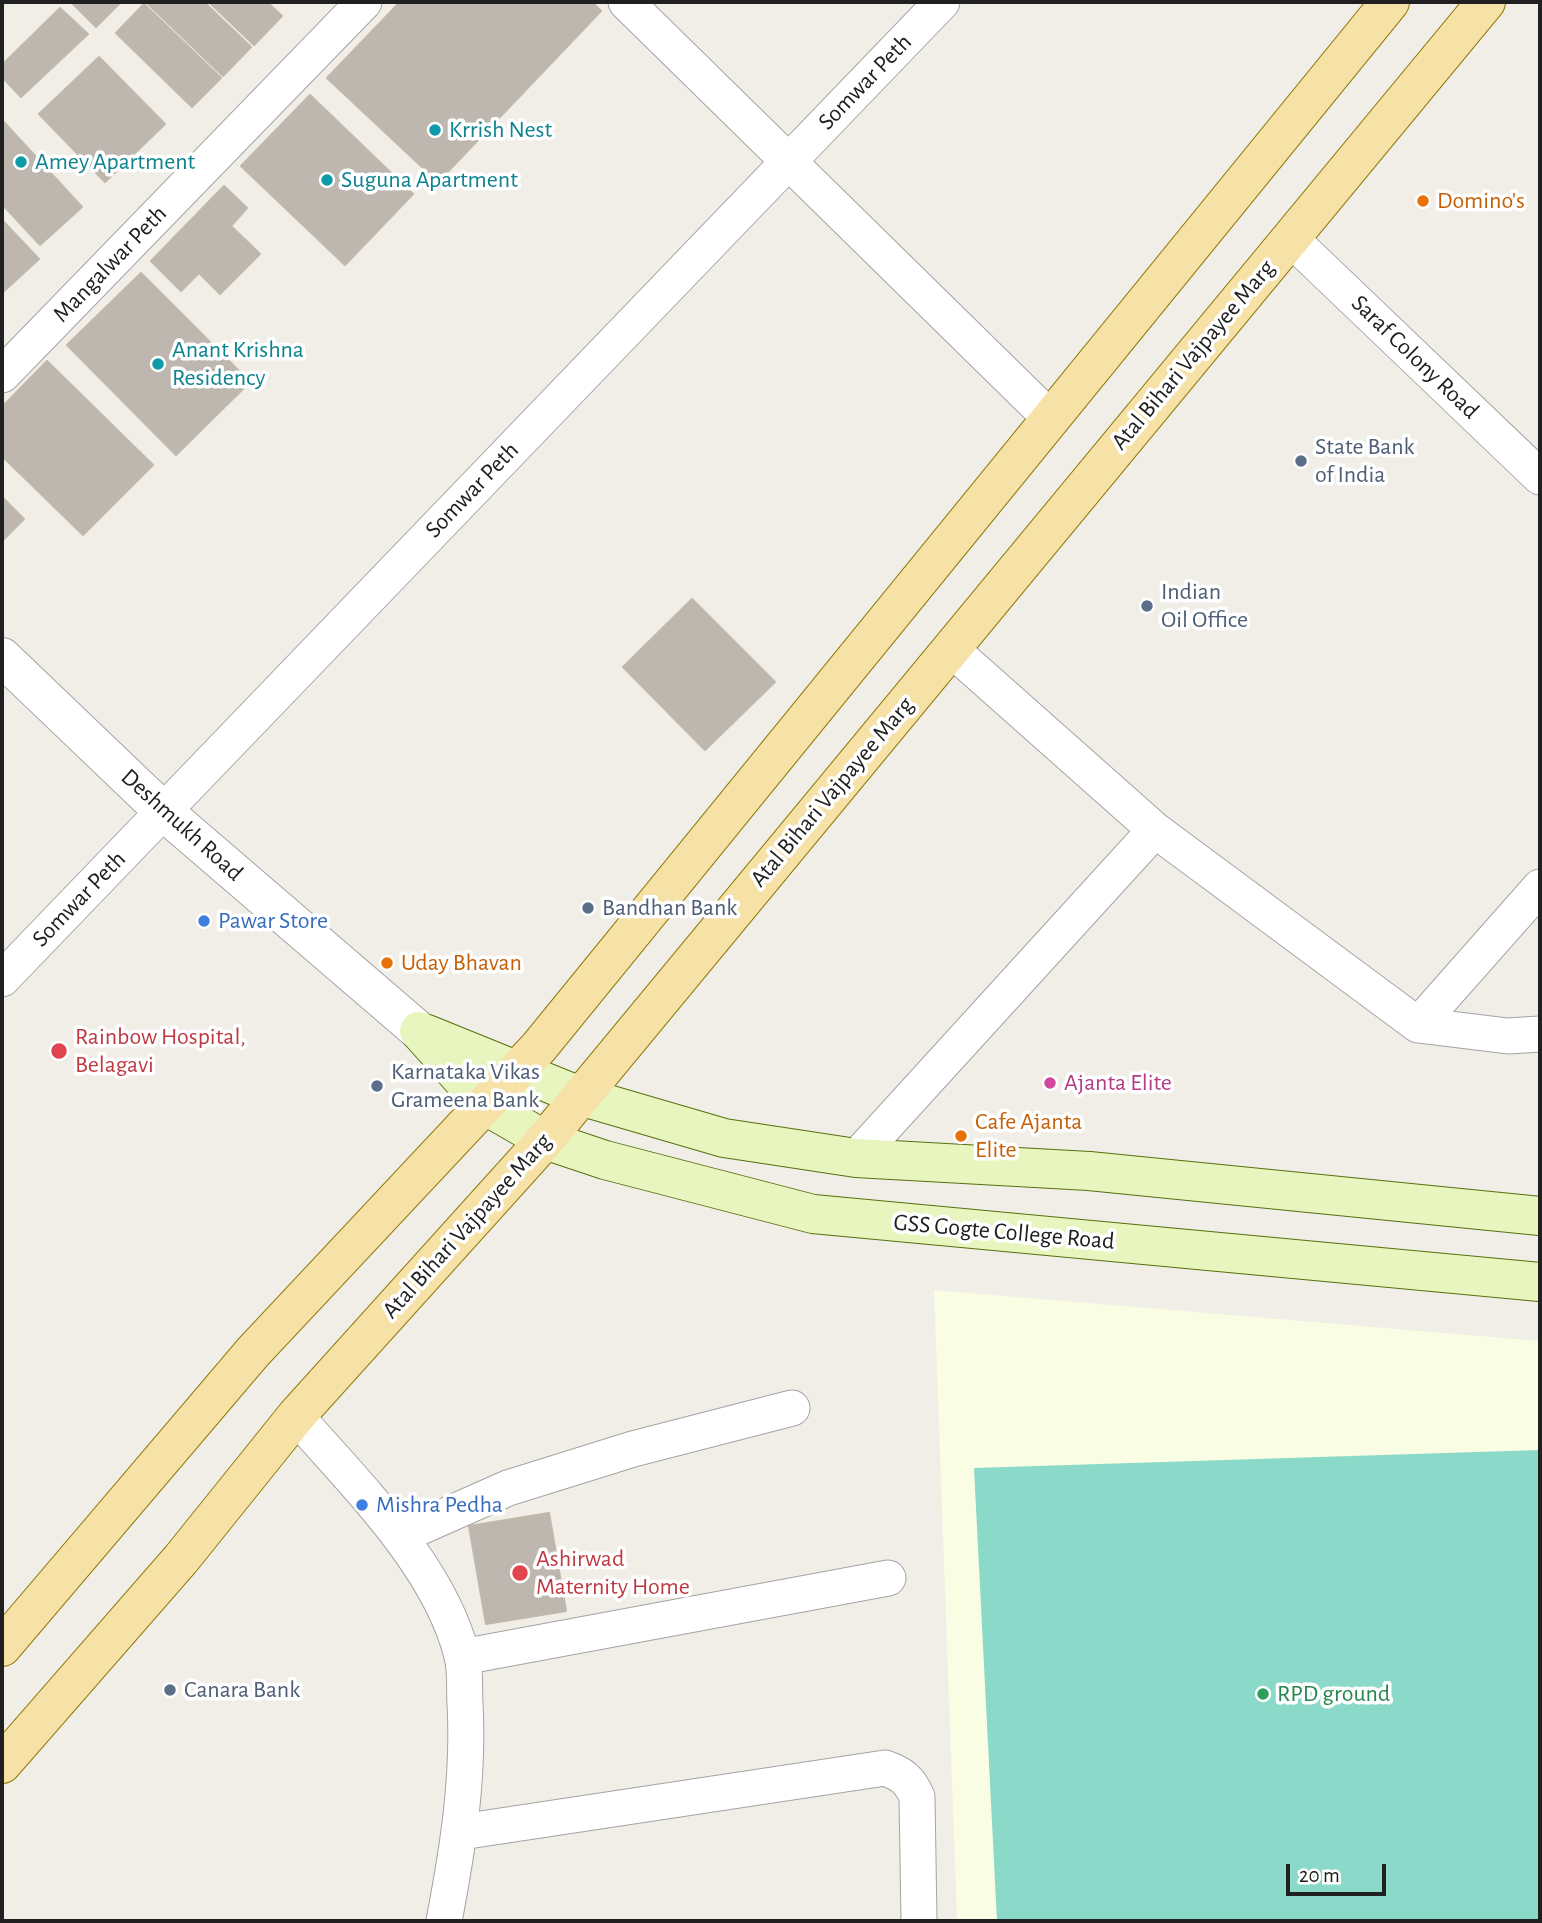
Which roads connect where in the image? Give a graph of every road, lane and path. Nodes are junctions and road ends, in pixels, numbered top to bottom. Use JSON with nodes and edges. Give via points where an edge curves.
{"nodes":[{"id":1,"x":364,"y":2,"type":"edge"},
{"id":2,"x":626,"y":2,"type":"edge"},
{"id":3,"x":942,"y":2,"type":"edge"},
{"id":4,"x":1390,"y":2,"type":"edge"},
{"id":5,"x":1486,"y":2,"type":"edge"},
{"id":6,"x":788,"y":162,"type":"junction"},
{"id":7,"x":1290,"y":238,"type":"junction"},
{"id":8,"x":2,"y":375,"type":"edge"},
{"id":9,"x":1050,"y":418,"type":"junction"},
{"id":10,"x":1540,"y":477,"type":"edge"},
{"id":11,"x":951,"y":649,"type":"junction"},
{"id":12,"x":2,"y":657,"type":"edge"},
{"id":13,"x":163,"y":811,"type":"junction"},
{"id":14,"x":1155,"y":830,"type":"junction"},
{"id":15,"x":1540,"y":887,"type":"edge"},
{"id":16,"x":2,"y":979,"type":"edge"},
{"id":17,"x":1418,"y":1025,"type":"junction"},
{"id":18,"x":419,"y":1031,"type":"junction"},
{"id":19,"x":1540,"y":1034,"type":"edge"},
{"id":20,"x":518,"y":1071,"type":"junction"},
{"id":21,"x":580,"y":1096,"type":"junction"},
{"id":22,"x":486,"y":1106,"type":"junction"},
{"id":23,"x":545,"y":1140,"type":"junction"},
{"id":24,"x":856,"y":1158,"type":"junction"},
{"id":25,"x":1540,"y":1216,"type":"edge"},
{"id":26,"x":1540,"y":1282,"type":"edge"},
{"id":27,"x":792,"y":1408,"type":"dead end"},
{"id":28,"x":296,"y":1416,"type":"junction"},
{"id":29,"x":400,"y":1535,"type":"junction"},
{"id":30,"x":888,"y":1578,"type":"dead end"},
{"id":31,"x":2,"y":1647,"type":"edge"},
{"id":32,"x":462,"y":1657,"type":"junction"},
{"id":33,"x":2,"y":1764,"type":"edge"},
{"id":34,"x":461,"y":1832,"type":"junction"},
{"id":35,"x":444,"y":1921,"type":"edge"},
{"id":36,"x":919,"y":1921,"type":"edge"}],
"edges":[{"from":1,"to":8,"type":"street","name":"Mangalwar Peth"},
{"from":2,"to":6,"type":"street"},
{"from":3,"to":6,"type":"street","name":"Somwar Peth"},
{"from":4,"to":9,"type":"main road"},
{"from":5,"to":7,"type":"main road","name":"Atal Bihari Vajpayee Marg"},
{"from":6,"to":9,"type":"street"},
{"from":6,"to":13,"type":"street","name":"Somwar Peth"},
{"from":7,"to":10,"type":"street","name":"Saraf Colony Road"},
{"from":7,"to":11,"type":"main road","name":"Atal Bihari Vajpayee Marg"},
{"from":9,"to":20,"type":"main road"},
{"from":11,"to":14,"type":"street"},
{"from":11,"to":21,"type":"main road","name":"Atal Bihari Vajpayee Marg"},
{"from":12,"to":13,"type":"street","name":"Deshmukh Road"},
{"from":13,"to":16,"type":"street","name":"Somwar Peth"},
{"from":13,"to":18,"type":"street","name":"Deshmukh Road"},
{"from":14,"to":17,"type":"street"},
{"from":14,"to":24,"type":"street"},
{"from":15,"to":17,"type":"street"},
{"from":17,"to":19,"type":"street","via":[[1508,1036]]},
{"from":18,"to":20,"type":"main road"},
{"from":18,"to":22,"type":"main road","name":"Deshmukh Road"},
{"from":20,"to":21,"type":"main road"},
{"from":20,"to":22,"type":"main road"},
{"from":21,"to":23,"type":"main road","name":"Atal Bihari Vajpayee Marg"},
{"from":21,"to":24,"type":"main road","via":[[724,1138]]},
{"from":22,"to":23,"type":"main road","name":"GSS Gogte College Road"},
{"from":22,"to":31,"type":"main road","via":[[253,1352]]},
{"from":23,"to":26,"type":"main road","name":"GSS Gogte College Road","via":[[813,1214]]},
{"from":23,"to":28,"type":"main road","name":"Atal Bihari Vajpayee Marg"},
{"from":24,"to":25,"type":"main road","via":[[1089,1171]]},
{"from":27,"to":29,"type":"street","via":[[633,1449],[508,1488]]},
{"from":28,"to":29,"type":"street"},
{"from":28,"to":33,"type":"main road","name":"Atal Bihari Vajpayee Marg","via":[[181,1559]]},
{"from":29,"to":32,"type":"street","via":[[445,1610]]},
{"from":30,"to":32,"type":"street"},
{"from":32,"to":34,"type":"street","via":[[468,1750]]},
{"from":34,"to":35,"type":"street"},
{"from":34,"to":36,"type":"street","via":[[885,1768],[902,1774],[917,1797]]}]}
